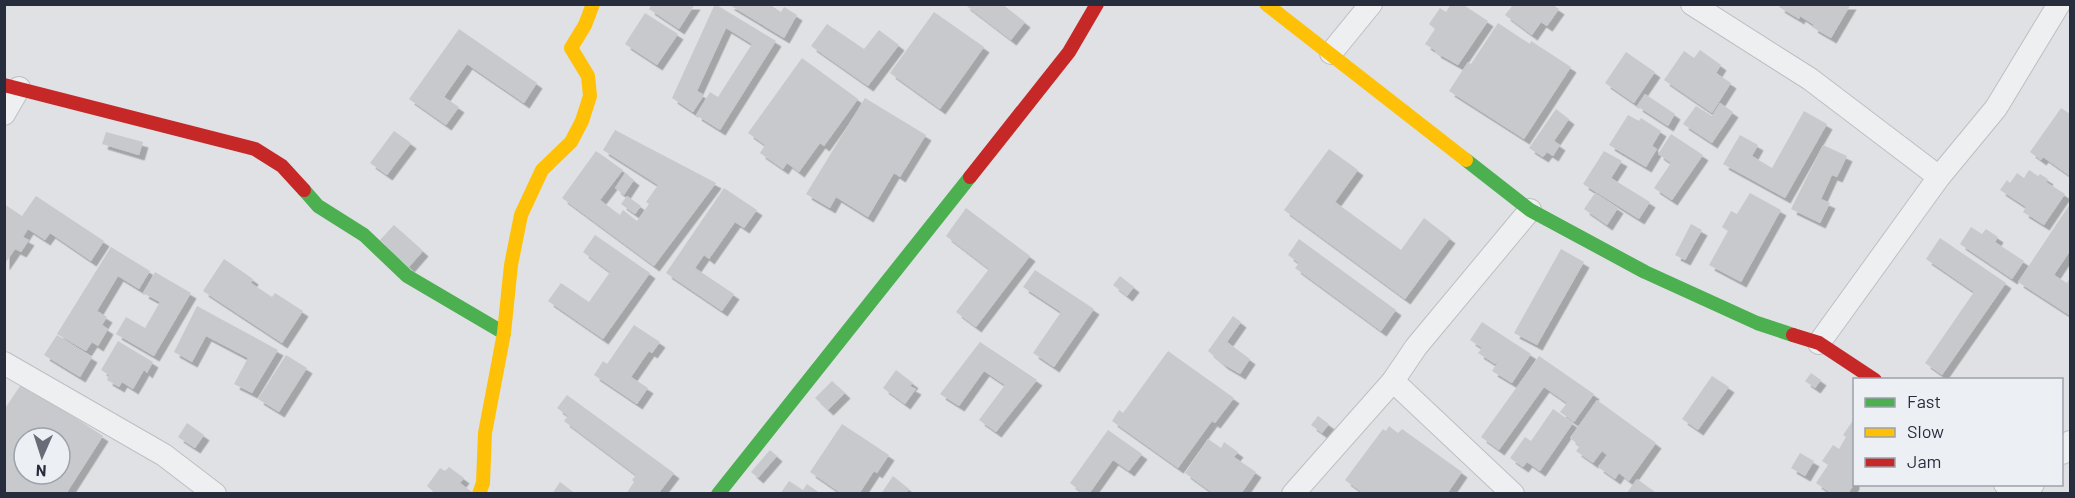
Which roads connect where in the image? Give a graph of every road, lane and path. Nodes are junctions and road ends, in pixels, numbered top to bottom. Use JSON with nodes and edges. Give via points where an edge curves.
{"nodes":[{"id":1,"x":593,"y":4,"type":"edge"},
{"id":2,"x":1097,"y":4,"type":"edge"},
{"id":3,"x":1266,"y":4,"type":"edge"},
{"id":4,"x":1371,"y":4,"type":"edge"},
{"id":5,"x":1692,"y":4,"type":"edge"},
{"id":6,"x":2059,"y":4,"type":"edge"},
{"id":7,"x":1331,"y":53,"type":"junction"},
{"id":8,"x":12,"y":86,"type":"edge"},
{"id":9,"x":4,"y":114,"type":"edge"},
{"id":10,"x":1939,"y":177,"type":"junction"},
{"id":11,"x":1530,"y":210,"type":"junction"},
{"id":12,"x":504,"y":333,"type":"junction"},
{"id":13,"x":1819,"y":343,"type":"junction"},
{"id":14,"x":4,"y":363,"type":"edge"},
{"id":15,"x":1872,"y":378,"type":"edge"},
{"id":16,"x":1393,"y":381,"type":"junction"},
{"id":17,"x":214,"y":494,"type":"edge"},
{"id":18,"x":479,"y":494,"type":"edge"},
{"id":19,"x":718,"y":494,"type":"edge"},
{"id":20,"x":1293,"y":494,"type":"edge"},
{"id":21,"x":1513,"y":494,"type":"edge"}],
"edges":[{"from":1,"to":12,"type":"street","via":[[572,48],[588,76],[590,96],[571,142],[542,170],[521,215]]},
{"from":2,"to":19,"type":"street","via":[[1069,52]]},
{"from":3,"to":7,"type":"street"},
{"from":4,"to":7,"type":"street"},
{"from":5,"to":10,"type":"street","via":[[1810,78]]},
{"from":6,"to":10,"type":"street","via":[[1996,108]]},
{"from":7,"to":11,"type":"street"},
{"from":8,"to":9,"type":"street"},
{"from":8,"to":12,"type":"street","via":[[255,149],[282,166],[318,206],[364,235],[406,276]]},
{"from":10,"to":13,"type":"street"},
{"from":11,"to":13,"type":"street","via":[[1645,272],[1757,323]]},
{"from":11,"to":16,"type":"street"},
{"from":12,"to":18,"type":"street","via":[[485,433]]},
{"from":13,"to":15,"type":"street"},
{"from":14,"to":17,"type":"street","via":[[164,455]]},
{"from":16,"to":20,"type":"street"},
{"from":16,"to":21,"type":"street"}]}
